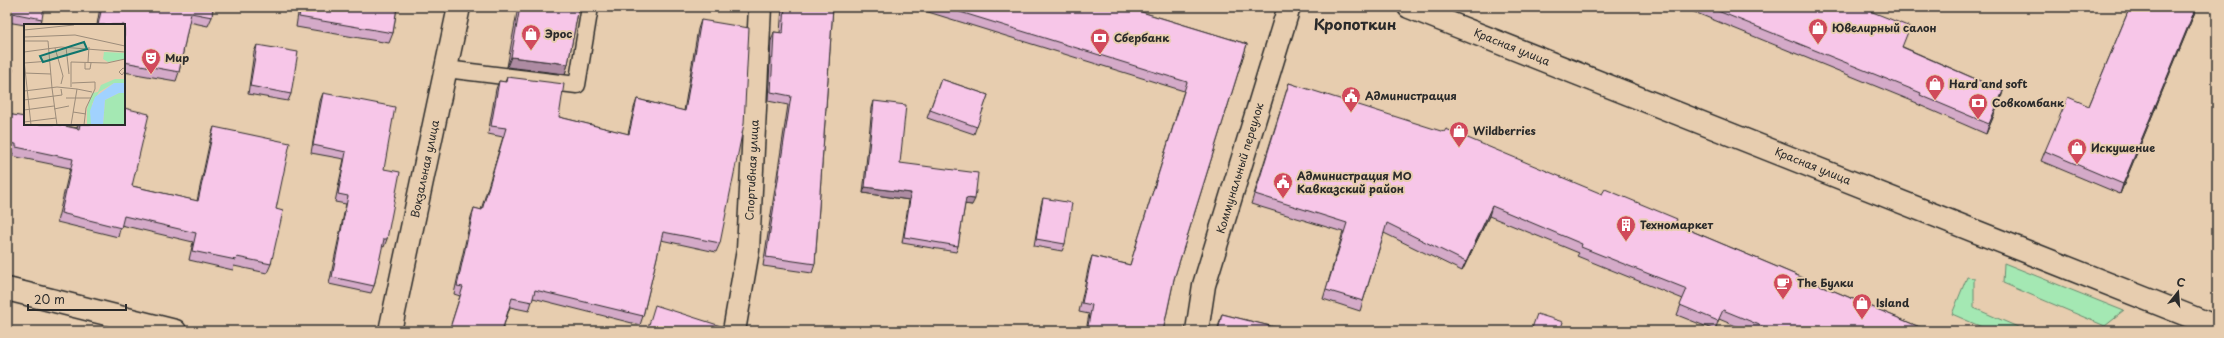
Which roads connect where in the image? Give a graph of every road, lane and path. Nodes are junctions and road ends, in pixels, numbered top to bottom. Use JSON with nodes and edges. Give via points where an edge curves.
{"nodes":[{"id":1,"x":459,"y":7,"type":"edge"},
{"id":2,"x":590,"y":7,"type":"edge"},
{"id":3,"x":760,"y":7,"type":"edge"},
{"id":4,"x":1289,"y":7,"type":"edge"},
{"id":5,"x":1409,"y":7,"type":"edge"},
{"id":6,"x":446,"y":69,"type":"junction"},
{"id":7,"x":7,"y":289,"type":"edge"},
{"id":8,"x":2217,"y":327,"type":"edge"},
{"id":9,"x":174,"y":331,"type":"edge"},
{"id":10,"x":390,"y":331,"type":"edge"},
{"id":11,"x":734,"y":331,"type":"edge"},
{"id":12,"x":1196,"y":331,"type":"edge"}],
"edges":[{"from":1,"to":6,"type":"street","name":"Вокзальная улица"},
{"from":2,"to":6,"type":"lane","via":[[577,85]]},
{"from":3,"to":11,"type":"street","name":"Спортивная улица","via":[[748,250]]},
{"from":4,"to":12,"type":"street","name":"Коммунальный переулок","via":[[1204,285]]},
{"from":5,"to":8,"type":"street","name":"Красная улица"},
{"from":6,"to":10,"type":"street","name":"Вокзальная улица"},
{"from":7,"to":9,"type":"street"}]}
